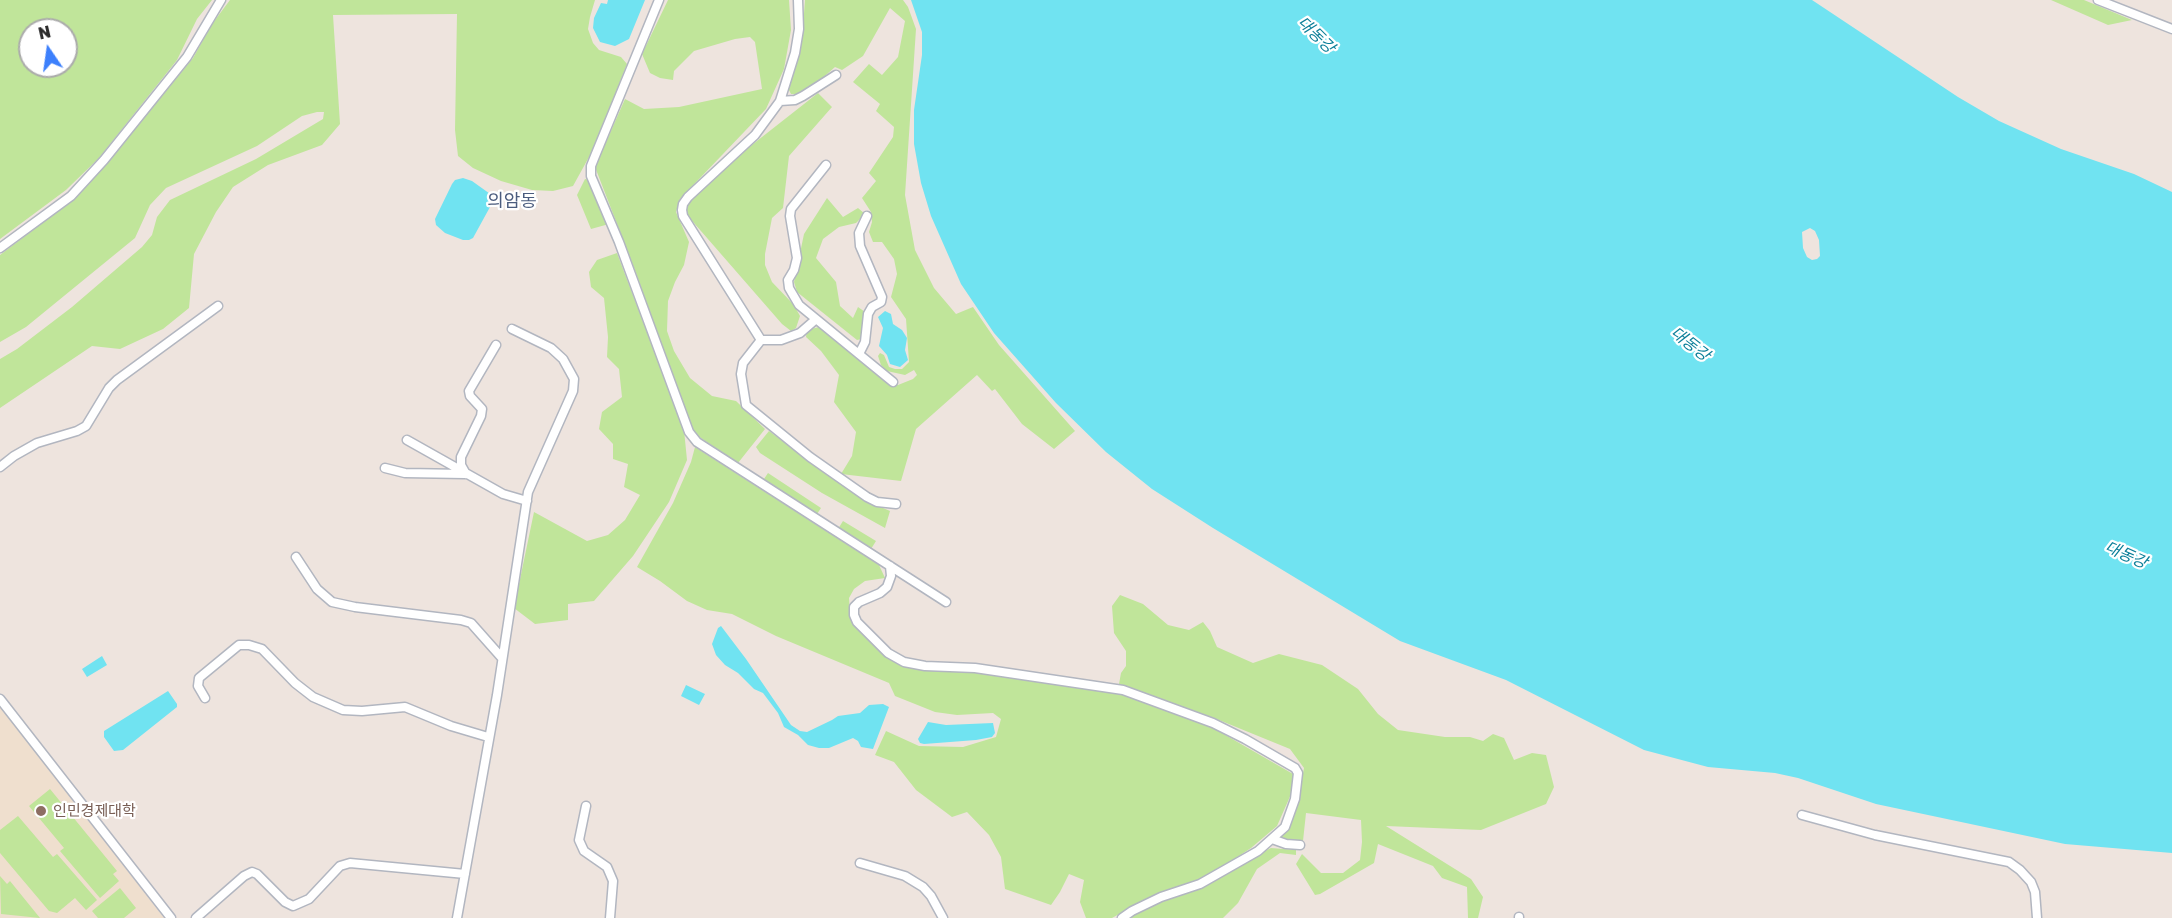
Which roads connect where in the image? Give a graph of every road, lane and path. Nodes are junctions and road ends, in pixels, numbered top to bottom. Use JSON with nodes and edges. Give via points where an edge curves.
{"nodes":[{"id":1,"x":221,"y":0,"type":"edge"},
{"id":2,"x":659,"y":0,"type":"edge"},
{"id":3,"x":798,"y":0,"type":"edge"},
{"id":4,"x":2098,"y":0,"type":"edge"},
{"id":5,"x":2172,"y":29,"type":"edge"},
{"id":6,"x":836,"y":75,"type":"dead end"},
{"id":7,"x":780,"y":101,"type":"junction"},
{"id":8,"x":826,"y":165,"type":"dead end"},
{"id":9,"x":867,"y":216,"type":"dead end"},
{"id":10,"x":0,"y":248,"type":"edge"},
{"id":11,"x":218,"y":306,"type":"dead end"},
{"id":12,"x":816,"y":320,"type":"junction"},
{"id":13,"x":512,"y":328,"type":"dead end"},
{"id":14,"x":761,"y":340,"type":"junction"},
{"id":15,"x":496,"y":345,"type":"dead end"},
{"id":16,"x":859,"y":354,"type":"junction"},
{"id":17,"x":893,"y":382,"type":"dead end"},
{"id":18,"x":407,"y":440,"type":"dead end"},
{"id":19,"x":0,"y":467,"type":"edge"},
{"id":20,"x":385,"y":468,"type":"dead end"},
{"id":21,"x":465,"y":474,"type":"junction"},
{"id":22,"x":527,"y":501,"type":"junction"},
{"id":23,"x":896,"y":504,"type":"dead end"},
{"id":24,"x":296,"y":557,"type":"dead end"},
{"id":25,"x":890,"y":566,"type":"junction"},
{"id":26,"x":946,"y":602,"type":"dead end"},
{"id":27,"x":502,"y":658,"type":"junction"},
{"id":28,"x":0,"y":699,"type":"edge"},
{"id":29,"x":205,"y":699,"type":"dead end"},
{"id":30,"x":488,"y":737,"type":"junction"},
{"id":31,"x":586,"y":806,"type":"dead end"},
{"id":32,"x":1802,"y":815,"type":"dead end"},
{"id":33,"x":1272,"y":839,"type":"junction"},
{"id":34,"x":1300,"y":845,"type":"dead end"},
{"id":35,"x":860,"y":863,"type":"dead end"},
{"id":36,"x":465,"y":874,"type":"junction"},
{"id":37,"x":171,"y":918,"type":"edge"},
{"id":38,"x":196,"y":918,"type":"edge"},
{"id":39,"x":457,"y":918,"type":"edge"},
{"id":40,"x":610,"y":918,"type":"edge"},
{"id":41,"x":943,"y":918,"type":"edge"},
{"id":42,"x":1122,"y":918,"type":"edge"},
{"id":43,"x":2037,"y":918,"type":"edge"}],
"edges":[{"from":1,"to":10,"type":"street","via":[[187,57],[104,160],[70,196]]},
{"from":2,"to":25,"type":"street","via":[[591,166],[591,176],[689,432],[697,442]]},
{"from":3,"to":7,"type":"street","via":[[795,53]]},
{"from":4,"to":5,"type":"street"},
{"from":6,"to":7,"type":"street","via":[[795,100]]},
{"from":7,"to":14,"type":"street","via":[[755,135],[688,197],[682,210]]},
{"from":8,"to":12,"type":"street","via":[[790,213],[797,258],[788,280],[789,288]]},
{"from":9,"to":16,"type":"street","via":[[859,233],[860,246],[882,297],[868,314],[865,342]]},
{"from":11,"to":19,"type":"street","via":[[117,380],[86,426],[37,443]]},
{"from":12,"to":14,"type":"street","via":[[788,338]]},
{"from":12,"to":16,"type":"street"},
{"from":13,"to":22,"type":"street","via":[[551,348],[574,379],[573,391],[532,479]]},
{"from":14,"to":23,"type":"street","via":[[743,363],[746,405],[867,498]]},
{"from":15,"to":21,"type":"street","via":[[469,391],[482,409],[461,457]]},
{"from":16,"to":17,"type":"street"},
{"from":18,"to":21,"type":"street"},
{"from":20,"to":21,"type":"street","via":[[405,473]]},
{"from":21,"to":22,"type":"street","via":[[503,494]]},
{"from":22,"to":27,"type":"street"},
{"from":24,"to":27,"type":"street","via":[[317,590],[332,602],[471,623]]},
{"from":25,"to":26,"type":"street"},
{"from":25,"to":33,"type":"street","via":[[887,587],[854,607],[857,622],[888,653],[904,662],[925,666],[975,668],[1123,690],[1213,723],[1255,744],[1298,773],[1295,799],[1285,827]]},
{"from":27,"to":30,"type":"street"},
{"from":28,"to":37,"type":"street"},
{"from":29,"to":30,"type":"street","via":[[198,678],[239,645],[249,645],[262,649],[313,697],[343,710],[405,706]]},
{"from":30,"to":36,"type":"street"},
{"from":31,"to":40,"type":"street","via":[[579,840],[584,851],[607,867],[613,881]]},
{"from":32,"to":43,"type":"street","via":[[1875,835],[2009,862],[2031,882]]},
{"from":33,"to":34,"type":"street"},
{"from":33,"to":42,"type":"street","via":[[1200,884],[1161,897]]},
{"from":35,"to":41,"type":"street","via":[[905,876],[923,887]]},
{"from":36,"to":38,"type":"street","via":[[350,864],[340,866],[309,899],[293,906],[252,872]]},
{"from":36,"to":39,"type":"street"}]}
